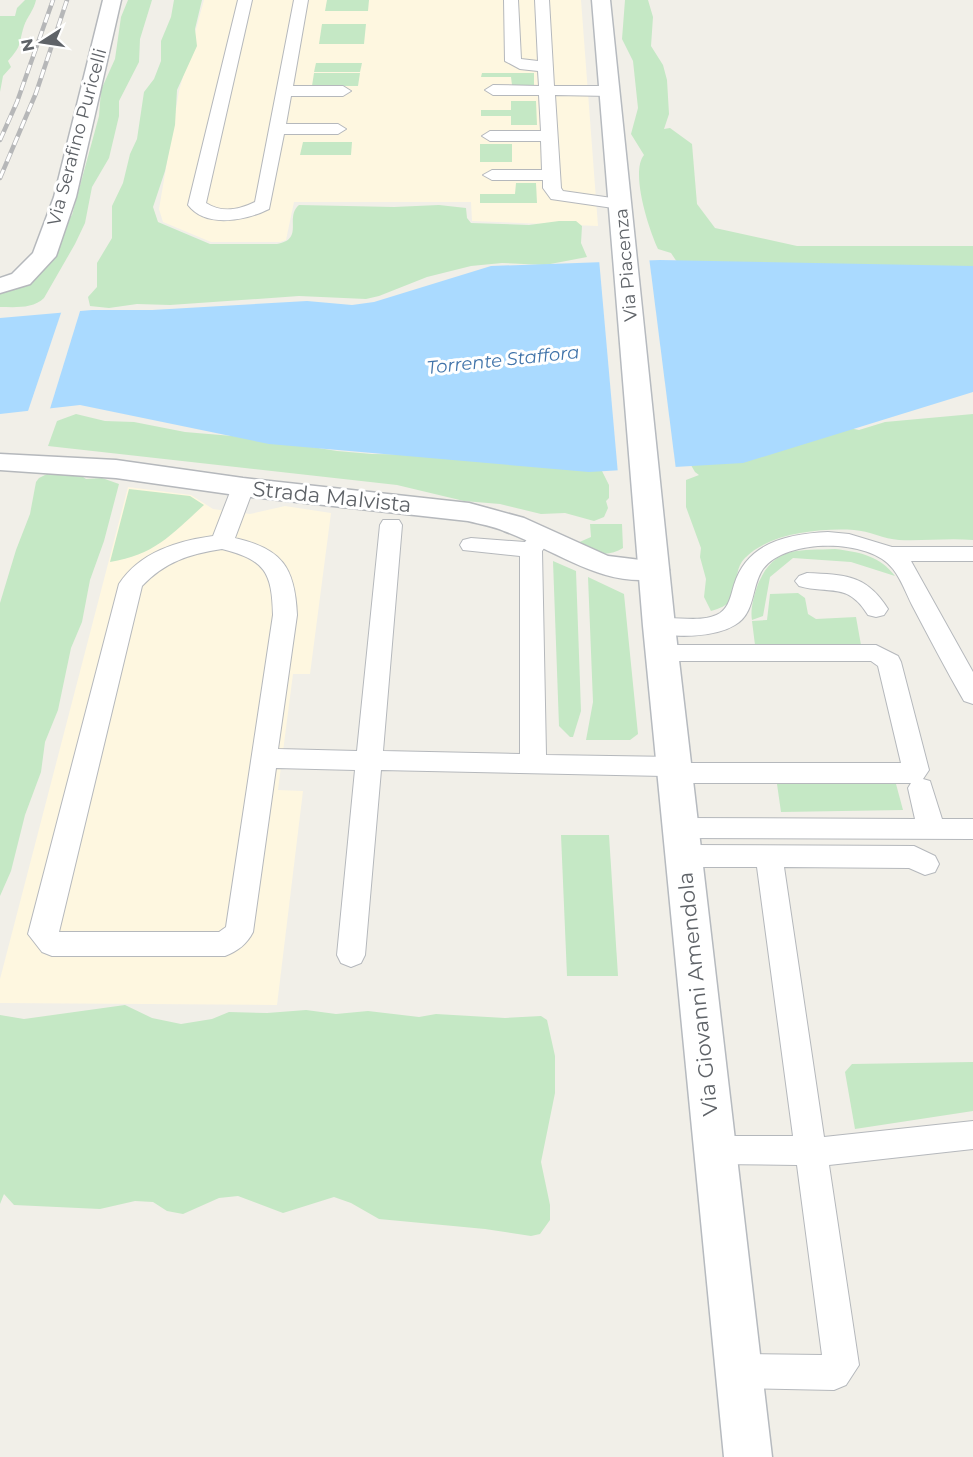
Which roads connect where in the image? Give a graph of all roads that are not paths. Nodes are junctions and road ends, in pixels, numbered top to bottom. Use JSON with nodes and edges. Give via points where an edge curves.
{"nodes":[{"id":1,"x":112,"y":0,"type":"edge"},
{"id":2,"x":245,"y":0,"type":"edge"},
{"id":3,"x":301,"y":0,"type":"edge"},
{"id":4,"x":511,"y":0,"type":"edge"},
{"id":5,"x":542,"y":0,"type":"edge"},
{"id":6,"x":601,"y":0,"type":"edge"},
{"id":7,"x":545,"y":66,"type":"junction"},
{"id":8,"x":493,"y":90,"type":"dead end"},
{"id":9,"x":284,"y":91,"type":"junction"},
{"id":10,"x":547,"y":91,"type":"junction"},
{"id":11,"x":610,"y":91,"type":"junction"},
{"id":12,"x":343,"y":92,"type":"dead end"},
{"id":13,"x":277,"y":129,"type":"junction"},
{"id":14,"x":338,"y":129,"type":"dead end"},
{"id":15,"x":490,"y":136,"type":"dead end"},
{"id":16,"x":549,"y":136,"type":"junction"},
{"id":17,"x":492,"y":175,"type":"dead end"},
{"id":18,"x":551,"y":175,"type":"junction"},
{"id":19,"x":620,"y":204,"type":"junction"},
{"id":20,"x":0,"y":286,"type":"edge"},
{"id":21,"x":0,"y":462,"type":"edge"},
{"id":22,"x":243,"y":487,"type":"junction"},
{"id":23,"x":391,"y":525,"type":"dead end"},
{"id":24,"x":651,"y":530,"type":"joint"},
{"id":25,"x":222,"y":542,"type":"junction"},
{"id":26,"x":536,"y":543,"type":"junction"},
{"id":27,"x":471,"y":546,"type":"dead end"},
{"id":28,"x":891,"y":554,"type":"junction"},
{"id":29,"x":973,"y":554,"type":"edge"},
{"id":30,"x":654,"y":570,"type":"junction"},
{"id":31,"x":807,"y":581,"type":"dead end"},
{"id":32,"x":876,"y":609,"type":"dead end"},
{"id":33,"x":661,"y":639,"type":"junction"},
{"id":34,"x":971,"y":689,"type":"edge"},
{"id":35,"x":265,"y":758,"type":"junction"},
{"id":36,"x":369,"y":761,"type":"junction"},
{"id":37,"x":533,"y":764,"type":"junction"},
{"id":38,"x":674,"y":770,"type":"junction"},
{"id":39,"x":921,"y":789,"type":"dead end"},
{"id":40,"x":931,"y":829,"type":"junction"},
{"id":41,"x":973,"y":830,"type":"edge"},
{"id":42,"x":682,"y":842,"type":"junction"},
{"id":43,"x":769,"y":856,"type":"junction"},
{"id":44,"x":925,"y":864,"type":"dead end"},
{"id":45,"x":351,"y":955,"type":"dead end"},
{"id":46,"x":973,"y":1134,"type":"edge"},
{"id":47,"x":715,"y":1150,"type":"junction"},
{"id":48,"x":811,"y":1151,"type":"junction"},
{"id":49,"x":739,"y":1371,"type":"junction"},
{"id":50,"x":748,"y":1457,"type":"edge"}],
"edges":[{"from":1,"to":20,"type":"main road","name":"Via Serafino Puricelli","via":[[65,197],[44,256],[21,279]]},
{"from":2,"to":13,"type":"lane","via":[[196,205],[220,214],[248,212],[262,205]]},
{"from":3,"to":9,"type":"lane"},
{"from":4,"to":7,"type":"lane","via":[[513,61],[525,66]]},
{"from":5,"to":7,"type":"lane"},
{"from":6,"to":11,"type":"main road","name":"Via Piacenza"},
{"from":7,"to":10,"type":"lane"},
{"from":8,"to":10,"type":"lane"},
{"from":9,"to":12,"type":"lane"},
{"from":9,"to":13,"type":"lane"},
{"from":10,"to":11,"type":"lane"},
{"from":10,"to":16,"type":"lane"},
{"from":11,"to":19,"type":"main road","name":"Via Piacenza"},
{"from":13,"to":14,"type":"lane"},
{"from":15,"to":16,"type":"lane"},
{"from":16,"to":18,"type":"lane"},
{"from":17,"to":18,"type":"lane"},
{"from":18,"to":19,"type":"lane","via":[[557,195]]},
{"from":19,"to":24,"type":"main road","name":"Via Piacenza"},
{"from":21,"to":22,"type":"main road","name":"Strada Malvista","via":[[116,469]]},
{"from":22,"to":25,"type":"lane"},
{"from":22,"to":26,"type":"main road","name":"Strada Malvista","via":[[469,512],[514,524]]},
{"from":23,"to":36,"type":"lane"},
{"from":24,"to":30,"type":"main road","name":"Via Giovanni Amendola"},
{"from":25,"to":35,"type":"lane","via":[[252,549],[275,566],[285,585],[285,615]]},
{"from":25,"to":35,"type":"lane","via":[[168,553],[148,564],[131,584],[42,934],[52,944],[225,944],[240,933]]},
{"from":26,"to":27,"type":"lane"},
{"from":26,"to":30,"type":"main road","name":"Strada Malvista","via":[[619,568]]},
{"from":26,"to":37,"type":"lane"},
{"from":28,"to":29,"type":"lane"},
{"from":28,"to":33,"type":"lane","via":[[860,542],[841,540],[777,547],[754,565],[729,619]]},
{"from":28,"to":34,"type":"lane","via":[[901,563]]},
{"from":30,"to":33,"type":"main road","name":"Via Giovanni Amendola"},
{"from":31,"to":32,"type":"lane","via":[[853,584],[869,595]]},
{"from":33,"to":38,"type":"main road","name":"Via Giovanni Amendola"},
{"from":33,"to":38,"type":"lane","via":[[876,653],[884,657],[889,662],[916,770]]},
{"from":35,"to":36,"type":"lane"},
{"from":36,"to":37,"type":"lane"},
{"from":36,"to":45,"type":"lane"},
{"from":37,"to":38,"type":"lane"},
{"from":38,"to":42,"type":"main road","name":"Via Giovanni Amendola"},
{"from":39,"to":40,"type":"lane"},
{"from":40,"to":41,"type":"lane"},
{"from":40,"to":42,"type":"lane"},
{"from":42,"to":43,"type":"lane"},
{"from":42,"to":47,"type":"main road","name":"Via Giovanni Amendola"},
{"from":43,"to":44,"type":"lane","via":[[914,857]]},
{"from":43,"to":48,"type":"lane"},
{"from":46,"to":48,"type":"lane"},
{"from":47,"to":48,"type":"lane"},
{"from":47,"to":49,"type":"main road","name":"Via Giovanni Amendola"},
{"from":48,"to":49,"type":"lane","via":[[841,1365],[834,1373]]},
{"from":49,"to":50,"type":"main road","name":"Via Giovanni Amendola"}]}
